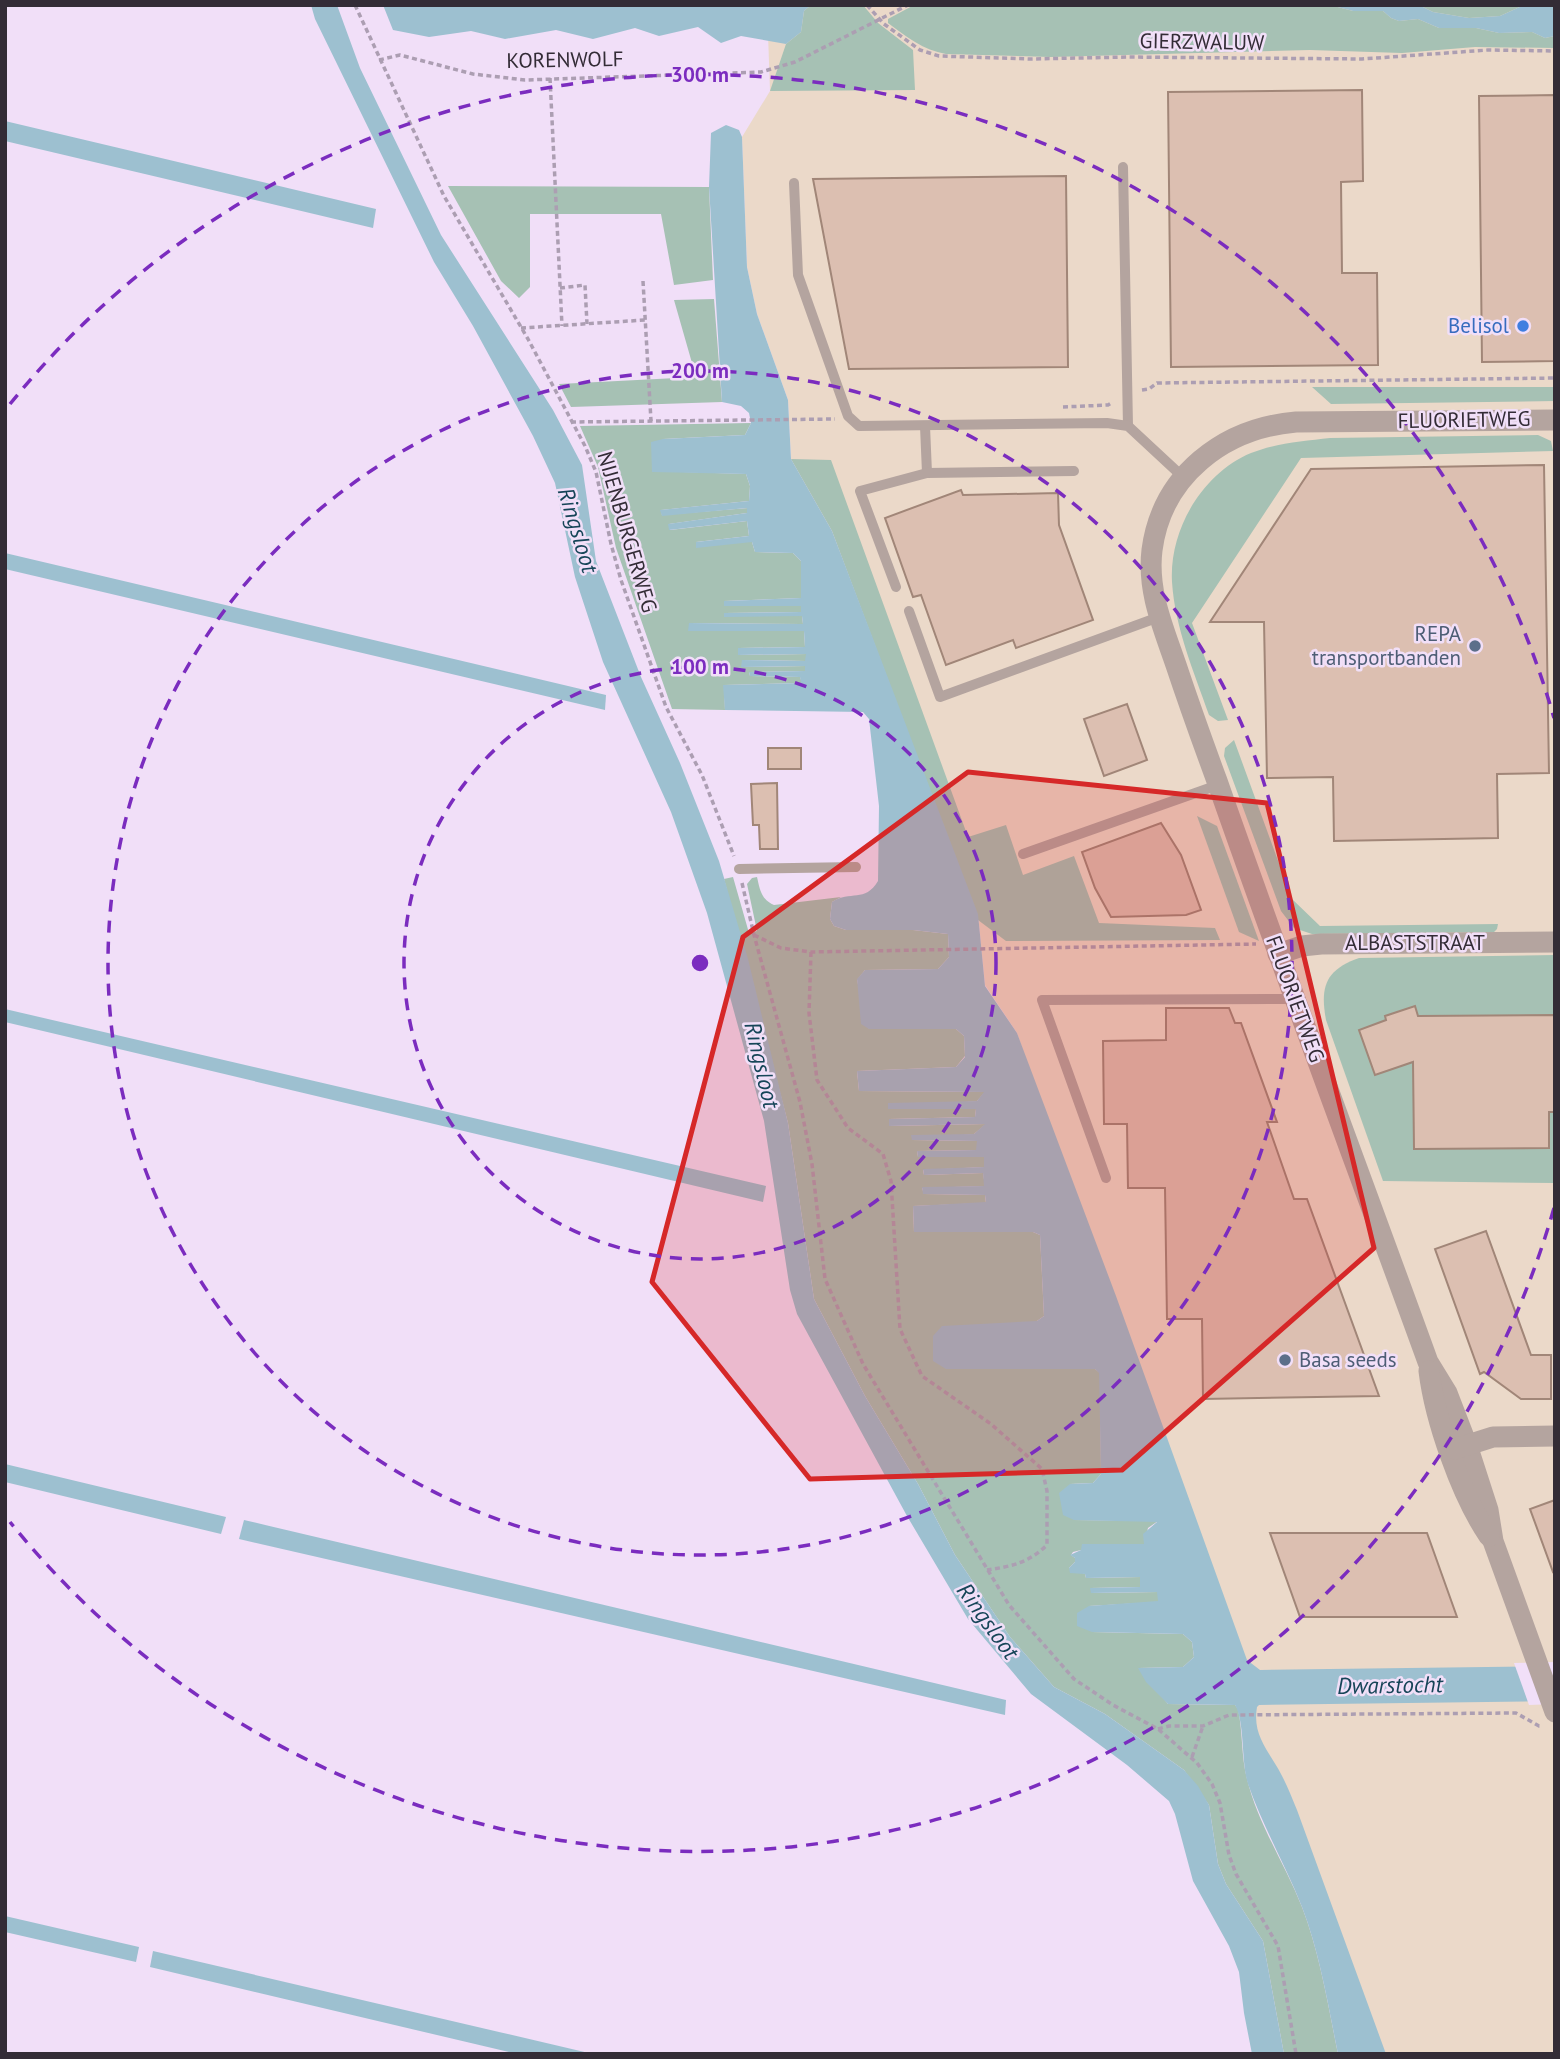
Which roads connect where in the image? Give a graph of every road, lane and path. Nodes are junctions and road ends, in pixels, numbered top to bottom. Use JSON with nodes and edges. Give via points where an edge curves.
{"nodes":[{"id":1,"x":355,"y":5,"type":"edge"},
{"id":2,"x":867,"y":5,"type":"edge"},
{"id":3,"x":908,"y":5,"type":"edge"},
{"id":4,"x":881,"y":19,"type":"junction"},
{"id":5,"x":1555,"y":51,"type":"edge"},
{"id":6,"x":379,"y":60,"type":"junction"},
{"id":7,"x":550,"y":78,"type":"junction"},
{"id":8,"x":1123,"y":167,"type":"dead end"},
{"id":9,"x":794,"y":183,"type":"dead end"},
{"id":10,"x":643,"y":281,"type":"dead end"},
{"id":11,"x":560,"y":288,"type":"junction"},
{"id":12,"x":645,"y":320,"type":"junction"},
{"id":13,"x":587,"y":324,"type":"junction"},
{"id":14,"x":562,"y":326,"type":"junction"},
{"id":15,"x":521,"y":328,"type":"junction"},
{"id":16,"x":1555,"y":378,"type":"edge"},
{"id":17,"x":1127,"y":392,"type":"junction"},
{"id":18,"x":1054,"y":407,"type":"dead end"},
{"id":19,"x":848,"y":416,"type":"junction"},
{"id":20,"x":1555,"y":419,"type":"edge"},
{"id":21,"x":651,"y":421,"type":"junction"},
{"id":22,"x":572,"y":422,"type":"junction"},
{"id":23,"x":925,"y":426,"type":"junction"},
{"id":24,"x":1128,"y":426,"type":"junction"},
{"id":25,"x":1074,"y":471,"type":"dead end"},
{"id":26,"x":927,"y":474,"type":"junction"},
{"id":27,"x":1184,"y":478,"type":"junction"},
{"id":28,"x":896,"y":587,"type":"dead end"},
{"id":29,"x":909,"y":611,"type":"dead end"},
{"id":30,"x":1159,"y":617,"type":"junction"},
{"id":31,"x":1218,"y":785,"type":"junction"},
{"id":32,"x":1023,"y":854,"type":"dead end"},
{"id":33,"x":856,"y":867,"type":"dead end"},
{"id":34,"x":739,"y":869,"type":"junction"},
{"id":35,"x":754,"y":935,"type":"junction"},
{"id":36,"x":1555,"y":942,"type":"edge"},
{"id":37,"x":1276,"y":949,"type":"junction"},
{"id":38,"x":811,"y":952,"type":"junction"},
{"id":39,"x":1294,"y":999,"type":"junction"},
{"id":40,"x":1106,"y":1178,"type":"dead end"},
{"id":41,"x":1555,"y":1436,"type":"edge"},
{"id":42,"x":1459,"y":1448,"type":"junction"},
{"id":43,"x":987,"y":1570,"type":"junction"},
{"id":44,"x":1551,"y":1714,"type":"edge"},
{"id":45,"x":1203,"y":1726,"type":"junction"},
{"id":46,"x":1158,"y":1729,"type":"junction"},
{"id":47,"x":1191,"y":1758,"type":"junction"},
{"id":48,"x":1296,"y":2054,"type":"edge"}],
"edges":[{"from":1,"to":6,"type":"path","name":"NIJENBURGERWEG"},
{"from":2,"to":4,"type":"path","name":"GIERZWALUW"},
{"from":3,"to":4,"type":"path","name":"KORENWOLF"},
{"from":4,"to":5,"type":"path","name":"GIERZWALUW","via":[[920,50],[939,56],[1362,59],[1488,50]]},
{"from":4,"to":7,"type":"path","name":"KORENWOLF","via":[[795,62],[761,72]]},
{"from":6,"to":7,"type":"path","name":"KORENWOLF","via":[[400,55],[473,74]]},
{"from":6,"to":15,"type":"path","name":"NIJENBURGERWEG","via":[[444,196]]},
{"from":7,"to":11,"type":"path"},
{"from":8,"to":17,"type":"lane"},
{"from":9,"to":19,"type":"lane","via":[[798,275]]},
{"from":10,"to":12,"type":"path"},
{"from":11,"to":13,"type":"path","via":[[585,285]]},
{"from":11,"to":14,"type":"path"},
{"from":12,"to":13,"type":"path"},
{"from":12,"to":21,"type":"path"},
{"from":13,"to":14,"type":"path"},
{"from":14,"to":15,"type":"path"},
{"from":15,"to":22,"type":"path","name":"NIJENBURGERWEG"},
{"from":16,"to":17,"type":"path","via":[[1157,383]]},
{"from":17,"to":18,"type":"path","via":[[1108,405]]},
{"from":17,"to":24,"type":"lane"},
{"from":19,"to":21,"type":"path"},
{"from":19,"to":23,"type":"lane","via":[[859,426]]},
{"from":20,"to":27,"type":"street","name":"FLUORIETWEG","via":[[1275,424],[1217,446]]},
{"from":21,"to":22,"type":"path"},
{"from":22,"to":34,"type":"path","name":"NIJENBURGERWEG","via":[[596,472],[621,580],[666,707],[702,775]]},
{"from":23,"to":24,"type":"lane","via":[[1107,422]]},
{"from":23,"to":26,"type":"lane"},
{"from":24,"to":27,"type":"lane"},
{"from":25,"to":26,"type":"lane"},
{"from":26,"to":28,"type":"lane","via":[[860,491]]},
{"from":27,"to":30,"type":"street","name":"FLUORIETWEG","via":[[1155,534],[1152,587]]},
{"from":29,"to":30,"type":"lane","via":[[940,697]]},
{"from":30,"to":31,"type":"street","name":"FLUORIETWEG"},
{"from":31,"to":32,"type":"lane"},
{"from":31,"to":37,"type":"street","name":"FLUORIETWEG"},
{"from":33,"to":34,"type":"lane"},
{"from":34,"to":35,"type":"path","name":"NIJENBURGERWEG"},
{"from":35,"to":38,"type":"path","via":[[781,948]]},
{"from":35,"to":43,"type":"path","name":"NIJENBURGERWEG","via":[[800,1102],[825,1279],[863,1364]]},
{"from":36,"to":37,"type":"street","name":"ALBASTSTRAAT","via":[[1321,944]]},
{"from":37,"to":38,"type":"path"},
{"from":37,"to":39,"type":"street","name":"FLUORIETWEG"},
{"from":38,"to":43,"type":"path","via":[[809,1013],[817,1080],[848,1128],[883,1154],[891,1181],[900,1329],[922,1376],[991,1424],[1042,1469],[1047,1491],[1047,1545],[1033,1558]]},
{"from":39,"to":40,"type":"lane","via":[[1042,1000]]},
{"from":39,"to":42,"type":"street","name":"FLUORIETWEG","via":[[1428,1362],[1432,1395]]},
{"from":41,"to":42,"type":"street","via":[[1493,1437]]},
{"from":42,"to":44,"type":"street","name":"FLUORIETWEG","via":[[1475,1515],[1493,1541]]},
{"from":43,"to":46,"type":"path","name":"NIJENBURGERWEG","via":[[1009,1605],[1074,1679]]},
{"from":44,"to":45,"type":"path","via":[[1539,1726],[1516,1713],[1232,1715]]},
{"from":45,"to":46,"type":"path"},
{"from":45,"to":47,"type":"path"},
{"from":46,"to":47,"type":"path","name":"NIJENBURGERWEG"},
{"from":47,"to":48,"type":"path","name":"NIJENBURGERWEG","via":[[1212,1784],[1236,1874],[1278,1946]]}]}
